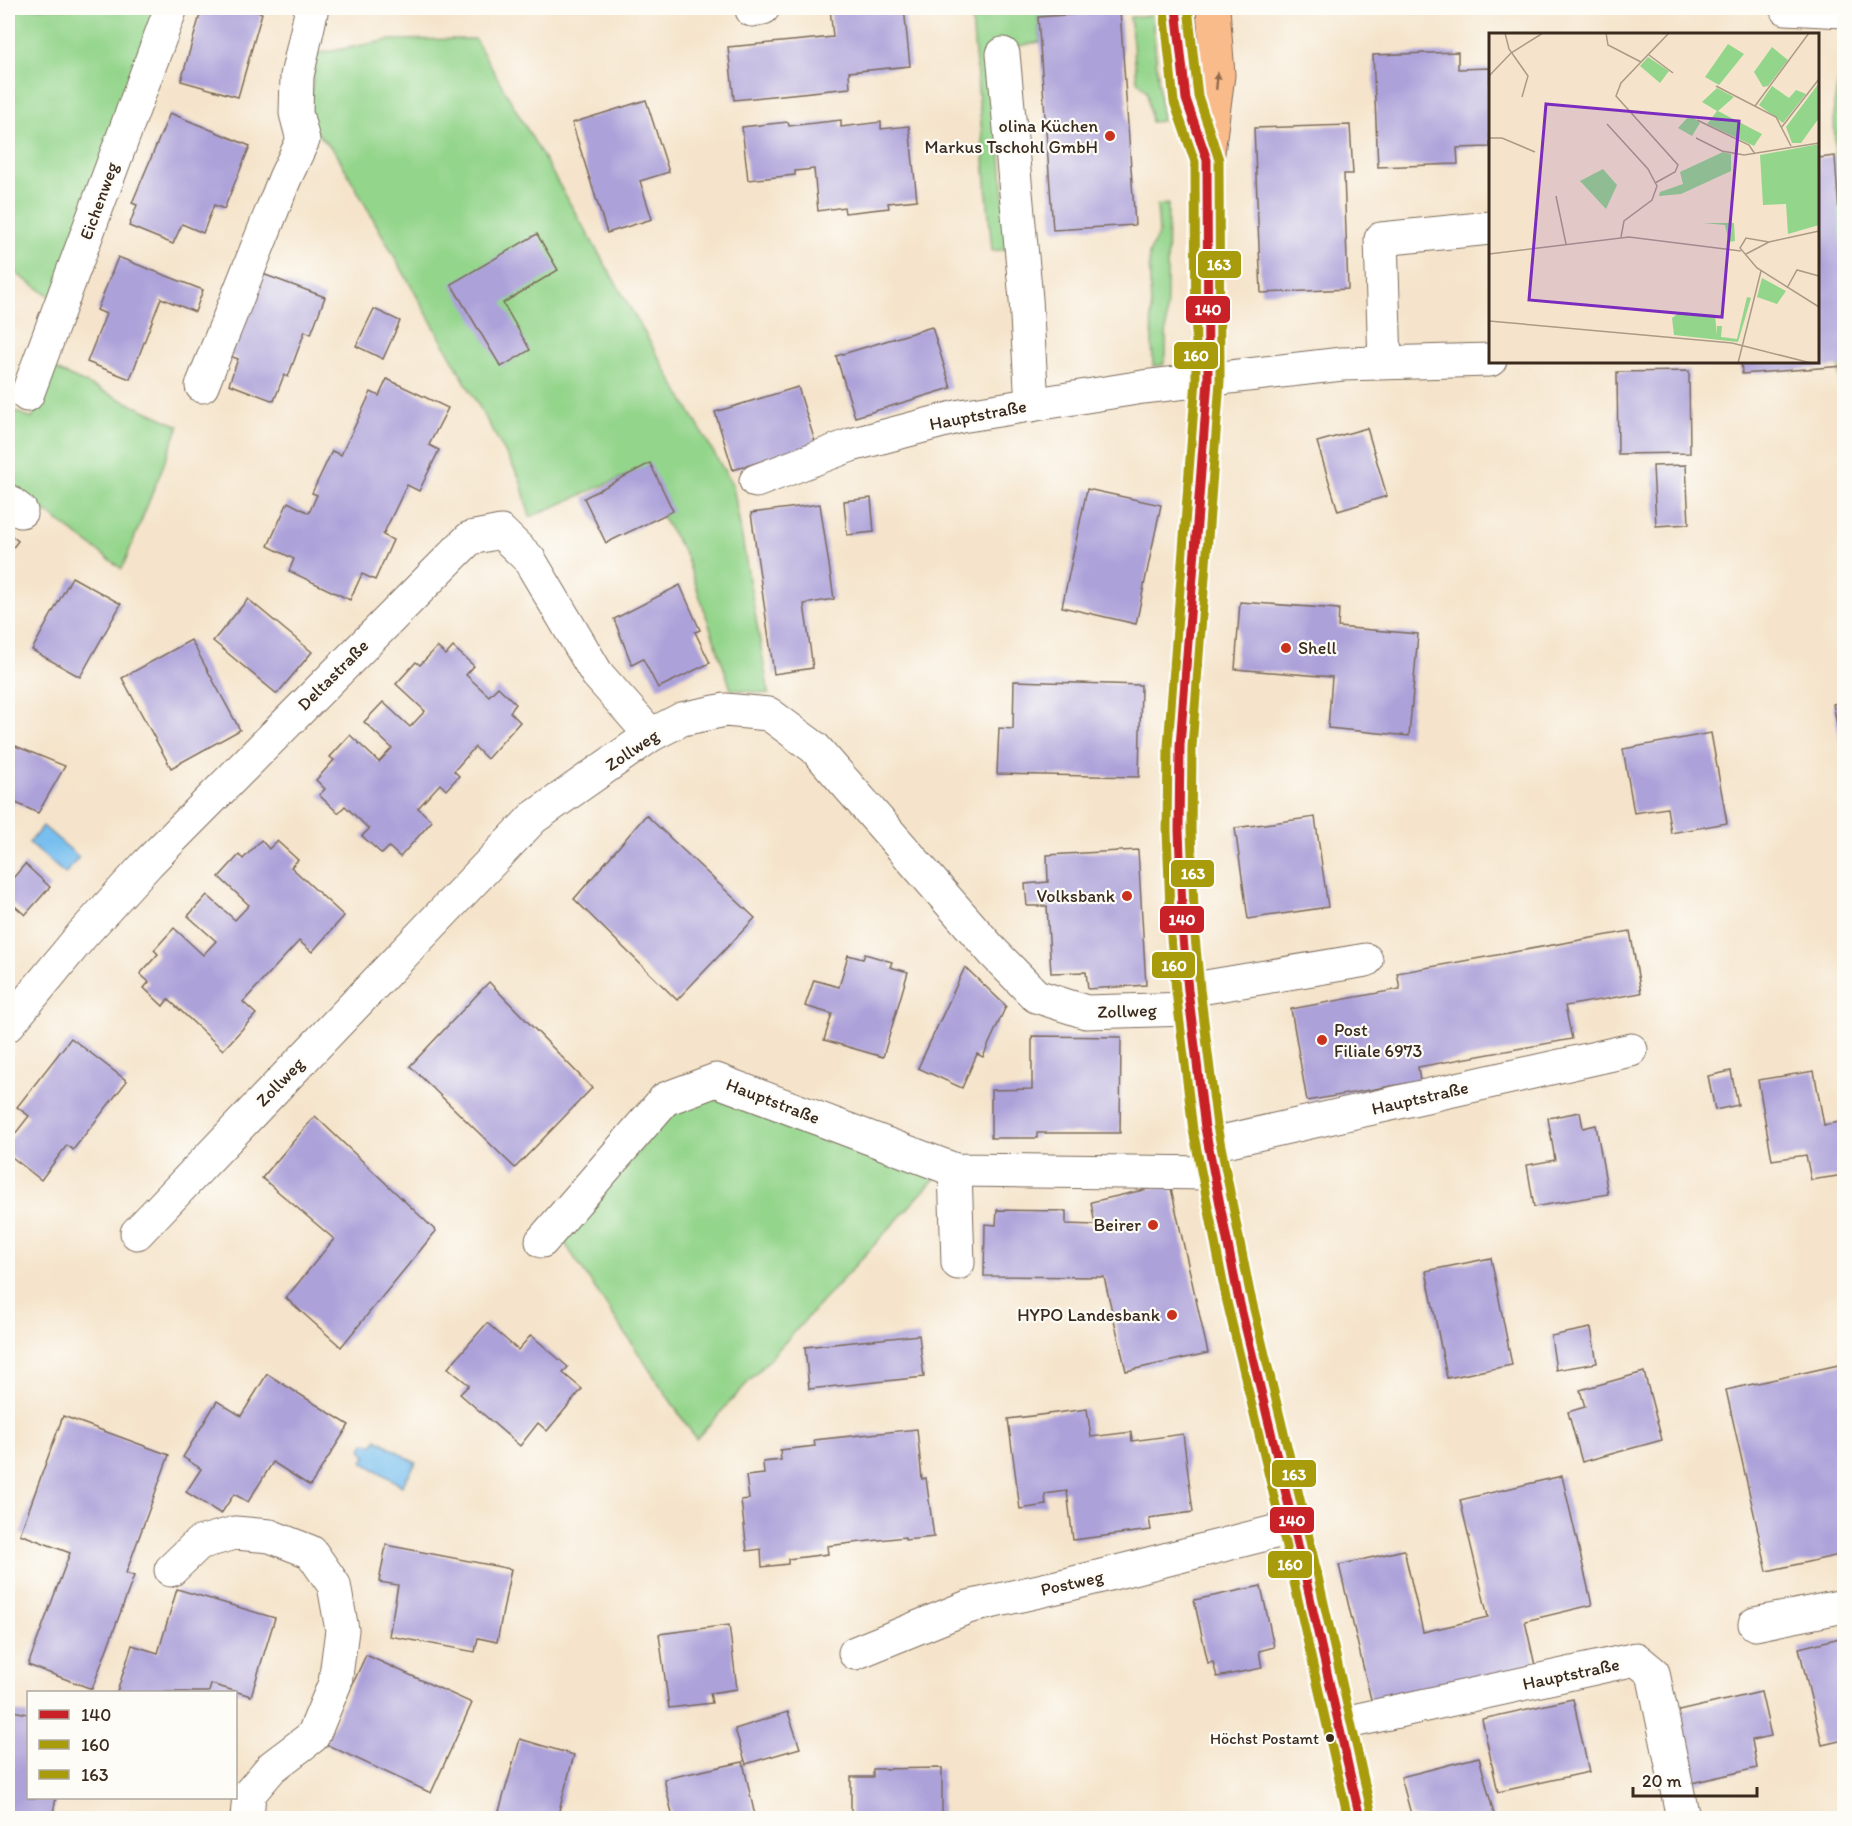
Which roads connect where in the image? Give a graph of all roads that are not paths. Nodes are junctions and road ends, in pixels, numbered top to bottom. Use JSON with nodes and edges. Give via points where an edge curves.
{"nodes":[{"id":1,"x":171,"y":8,"type":"edge"},
{"id":2,"x":312,"y":8,"type":"edge"},
{"id":3,"x":1176,"y":8,"type":"edge"},
{"id":4,"x":1213,"y":8,"type":"edge"},
{"id":5,"x":1786,"y":8,"type":"edge"},
{"id":6,"x":1845,"y":11,"type":"edge"},
{"id":7,"x":1003,"y":54,"type":"dead end"},
{"id":8,"x":1207,"y":160,"type":"junction"},
{"id":9,"x":1489,"y":228,"type":"edge"},
{"id":10,"x":1489,"y":360,"type":"edge"},
{"id":11,"x":1385,"y":362,"type":"junction"},
{"id":12,"x":1208,"y":380,"type":"junction"},
{"id":13,"x":202,"y":386,"type":"dead end"},
{"id":14,"x":27,"y":395,"type":"dead end"},
{"id":15,"x":1032,"y":405,"type":"junction"},
{"id":16,"x":756,"y":481,"type":"dead end"},
{"id":17,"x":651,"y":735,"type":"junction"},
{"id":18,"x":1366,"y":960,"type":"dead end"},
{"id":19,"x":1189,"y":999,"type":"junction"},
{"id":20,"x":8,"y":1025,"type":"edge"},
{"id":21,"x":1631,"y":1050,"type":"dead end"},
{"id":22,"x":1211,"y":1159,"type":"junction"},
{"id":23,"x":955,"y":1170,"type":"junction"},
{"id":24,"x":137,"y":1233,"type":"dead end"},
{"id":25,"x":542,"y":1241,"type":"dead end"},
{"id":26,"x":958,"y":1263,"type":"dead end"},
{"id":27,"x":1294,"y":1527,"type":"junction"},
{"id":28,"x":171,"y":1570,"type":"dead end"},
{"id":29,"x":1845,"y":1606,"type":"edge"},
{"id":30,"x":1755,"y":1624,"type":"dead end"},
{"id":31,"x":855,"y":1653,"type":"dead end"},
{"id":32,"x":1339,"y":1724,"type":"junction"},
{"id":33,"x":247,"y":1818,"type":"edge"},
{"id":34,"x":1360,"y":1818,"type":"edge"},
{"id":35,"x":1683,"y":1818,"type":"edge"}],
"edges":[{"from":1,"to":14,"type":"street","name":"Eichenweg"},
{"from":2,"to":13,"type":"street","via":[[297,76],[296,112],[303,140]]},
{"from":3,"to":8,"type":"main road","via":[[1186,99]]},
{"from":8,"to":4,"type":"main road","one_way":true,"via":[[1218,75]]},
{"from":5,"to":6,"type":"street"},
{"from":7,"to":15,"type":"street"},
{"from":8,"to":12,"type":"main road"},
{"from":9,"to":11,"type":"street","via":[[1381,239]]},
{"from":10,"to":11,"type":"street","name":"Hauptstraße"},
{"from":11,"to":12,"type":"street","name":"Hauptstraße"},
{"from":12,"to":15,"type":"street","name":"Hauptstraße"},
{"from":12,"to":19,"type":"main road","via":[[1180,746],[1183,938]]},
{"from":15,"to":16,"type":"street","name":"Hauptstraße","via":[[961,416],[851,445]]},
{"from":17,"to":19,"type":"street","name":"Zollweg","via":[[682,719],[725,710],[769,714],[815,748],[1036,996],[1086,1012]]},
{"from":17,"to":20,"type":"street","name":"Deltastraße","via":[[597,674],[529,559],[501,532],[470,537],[148,863]]},
{"from":17,"to":24,"type":"street","name":"Zollweg","via":[[533,818]]},
{"from":18,"to":19,"type":"street","name":"Zollweg"},
{"from":19,"to":22,"type":"main road"},
{"from":21,"to":22,"type":"street","name":"Hauptstraße"},
{"from":22,"to":23,"type":"street","name":"Hauptstraße"},
{"from":22,"to":27,"type":"main road","via":[[1238,1296]]},
{"from":23,"to":25,"type":"street","name":"Hauptstraße","via":[[716,1080],[665,1099]]},
{"from":23,"to":26,"type":"street"},
{"from":27,"to":31,"type":"street","name":"Postweg","via":[[968,1606]]},
{"from":27,"to":32,"type":"main road"},
{"from":28,"to":33,"type":"street","via":[[199,1543],[235,1533],[270,1536],[311,1552],[334,1585],[342,1630],[335,1683],[313,1736],[272,1767],[249,1794]]},
{"from":29,"to":30,"type":"street"},
{"from":32,"to":34,"type":"main road"},
{"from":32,"to":35,"type":"street","name":"Hauptstraße","via":[[1636,1659],[1653,1672]]}]}
